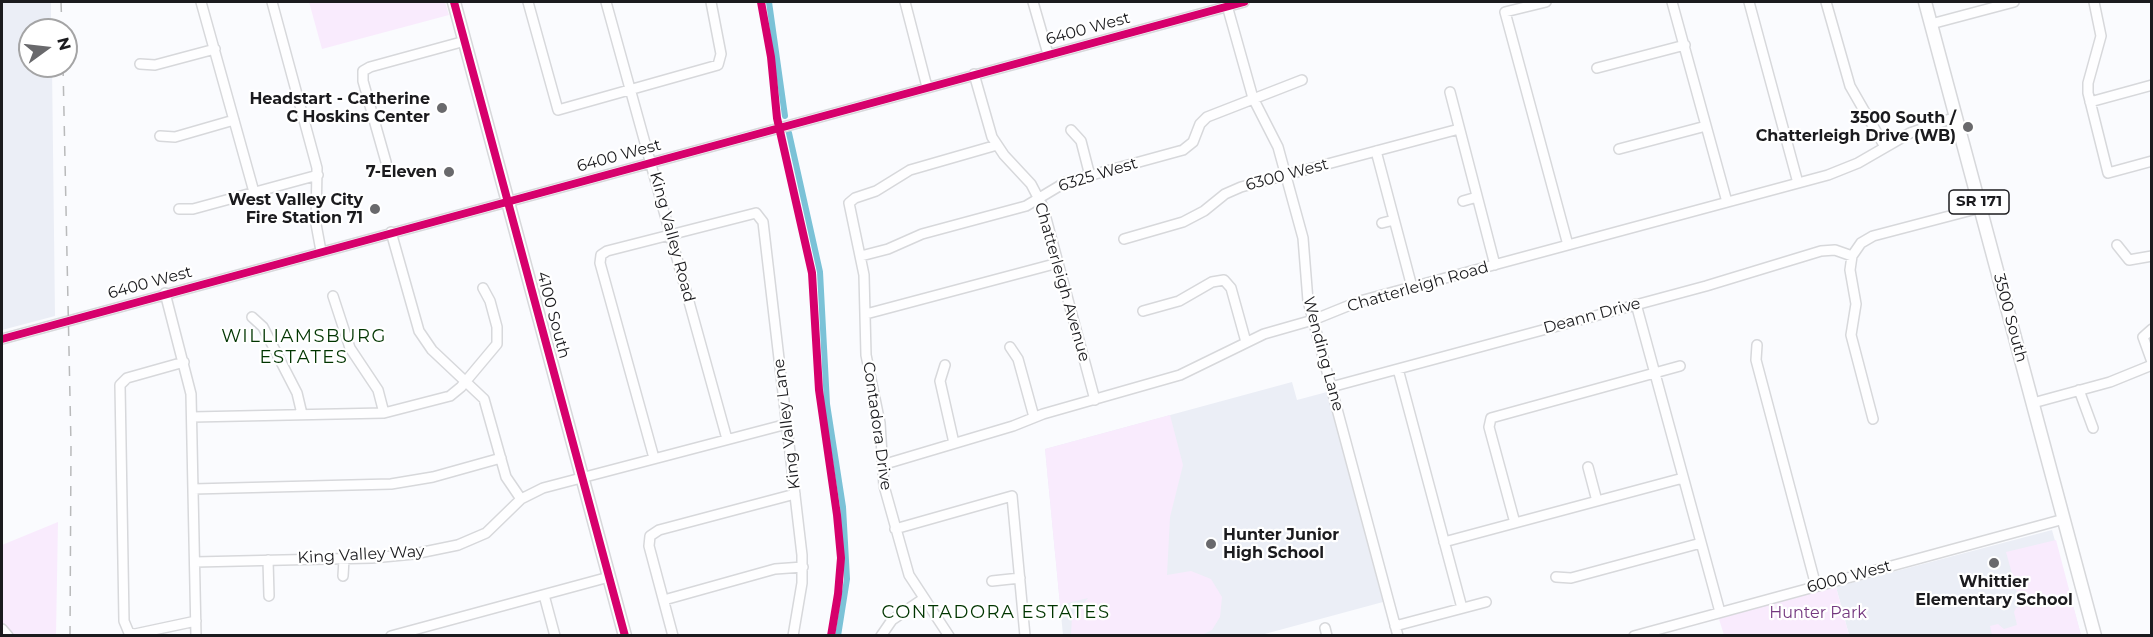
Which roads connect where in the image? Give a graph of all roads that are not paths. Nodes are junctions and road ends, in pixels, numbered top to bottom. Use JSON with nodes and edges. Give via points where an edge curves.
{"nodes":[{"id":1,"x":201,"y":2,"type":"edge"},
{"id":2,"x":272,"y":2,"type":"edge"},
{"id":3,"x":454,"y":2,"type":"edge"},
{"id":4,"x":528,"y":2,"type":"edge"},
{"id":5,"x":606,"y":2,"type":"edge"},
{"id":6,"x":711,"y":2,"type":"edge"},
{"id":7,"x":905,"y":2,"type":"edge"},
{"id":8,"x":1034,"y":2,"type":"edge"},
{"id":9,"x":1244,"y":2,"type":"edge"},
{"id":10,"x":1546,"y":2,"type":"edge"},
{"id":11,"x":1672,"y":2,"type":"edge"},
{"id":12,"x":1749,"y":2,"type":"edge"},
{"id":13,"x":1826,"y":2,"type":"edge"},
{"id":14,"x":1925,"y":2,"type":"edge"},
{"id":15,"x":2014,"y":2,"type":"edge"},
{"id":16,"x":2094,"y":2,"type":"edge"},
{"id":17,"x":1227,"y":4,"type":"edge"},
{"id":18,"x":1931,"y":24,"type":"junction"},
{"id":19,"x":465,"y":41,"type":"junction"},
{"id":20,"x":1685,"y":45,"type":"junction"},
{"id":21,"x":214,"y":49,"type":"junction"},
{"id":22,"x":1048,"y":54,"type":"junction"},
{"id":23,"x":140,"y":64,"type":"dead end"},
{"id":24,"x":1597,"y":68,"type":"dead end"},
{"id":25,"x":974,"y":74,"type":"junction"},
{"id":26,"x":1302,"y":81,"type":"dead end"},
{"id":27,"x":2151,"y":86,"type":"edge"},
{"id":28,"x":927,"y":87,"type":"junction"},
{"id":29,"x":632,"y":90,"type":"junction"},
{"id":30,"x":1450,"y":92,"type":"dead end"},
{"id":31,"x":1253,"y":98,"type":"junction"},
{"id":32,"x":2090,"y":102,"type":"junction"},
{"id":33,"x":1956,"y":117,"type":"junction"},
{"id":34,"x":234,"y":120,"type":"junction"},
{"id":35,"x":1706,"y":126,"type":"junction"},
{"id":36,"x":1459,"y":129,"type":"junction"},
{"id":37,"x":1071,"y":130,"type":"dead end"},
{"id":38,"x":160,"y":136,"type":"dead end"},
{"id":39,"x":997,"y":145,"type":"junction"},
{"id":40,"x":1884,"y":147,"type":"junction"},
{"id":41,"x":1619,"y":149,"type":"dead end"},
{"id":42,"x":1376,"y":151,"type":"junction"},
{"id":43,"x":651,"y":161,"type":"junction"},
{"id":44,"x":2151,"y":161,"type":"edge"},
{"id":45,"x":386,"y":162,"type":"dead end"},
{"id":46,"x":318,"y":175,"type":"junction"},
{"id":47,"x":1286,"y":175,"type":"junction"},
{"id":48,"x":1090,"y":176,"type":"junction"},
{"id":49,"x":1798,"y":183,"type":"junction"},
{"id":50,"x":254,"y":192,"type":"junction"},
{"id":51,"x":1477,"y":197,"type":"junction"},
{"id":52,"x":1039,"y":198,"type":"junction"},
{"id":53,"x":508,"y":200,"type":"junction"},
{"id":54,"x":1463,"y":201,"type":"dead end"},
{"id":55,"x":1727,"y":202,"type":"junction"},
{"id":56,"x":1980,"y":208,"type":"junction"},
{"id":57,"x":178,"y":210,"type":"dead end"},
{"id":58,"x":1394,"y":220,"type":"junction"},
{"id":59,"x":1382,"y":223,"type":"dead end"},
{"id":60,"x":391,"y":232,"type":"junction"},
{"id":61,"x":671,"y":234,"type":"junction"},
{"id":62,"x":1124,"y":239,"type":"dead end"},
{"id":63,"x":1568,"y":245,"type":"junction"},
{"id":64,"x":2116,"y":245,"type":"dead end"},
{"id":65,"x":321,"y":251,"type":"junction"},
{"id":66,"x":861,"y":256,"type":"junction"},
{"id":67,"x":1852,"y":256,"type":"junction"},
{"id":68,"x":2151,"y":256,"type":"edge"},
{"id":69,"x":1058,"y":263,"type":"junction"},
{"id":70,"x":1495,"y":265,"type":"junction"},
{"id":71,"x":1412,"y":287,"type":"junction"},
{"id":72,"x":483,"y":288,"type":"dead end"},
{"id":73,"x":165,"y":293,"type":"junction"},
{"id":74,"x":333,"y":296,"type":"dead end"},
{"id":75,"x":1636,"y":304,"type":"junction"},
{"id":76,"x":1143,"y":311,"type":"dead end"},
{"id":77,"x":866,"y":314,"type":"junction"},
{"id":78,"x":252,"y":317,"type":"dead end"},
{"id":79,"x":1313,"y":320,"type":"junction"},
{"id":80,"x":2151,"y":329,"type":"edge"},
{"id":81,"x":2,"y":339,"type":"edge"},
{"id":82,"x":1246,"y":342,"type":"junction"},
{"id":83,"x":1757,"y":345,"type":"dead end"},
{"id":84,"x":1010,"y":347,"type":"dead end"},
{"id":85,"x":184,"y":362,"type":"junction"},
{"id":86,"x":2151,"y":363,"type":"edge"},
{"id":87,"x":945,"y":365,"type":"dead end"},
{"id":88,"x":1680,"y":366,"type":"dead end"},
{"id":89,"x":1398,"y":369,"type":"junction"},
{"id":90,"x":1655,"y":373,"type":"junction"},
{"id":91,"x":466,"y":381,"type":"junction"},
{"id":92,"x":1331,"y":387,"type":"junction"},
{"id":93,"x":2079,"y":390,"type":"junction"},
{"id":94,"x":1095,"y":400,"type":"junction"},
{"id":95,"x":2033,"y":402,"type":"junction"},
{"id":96,"x":384,"y":413,"type":"junction"},
{"id":97,"x":302,"y":414,"type":"junction"},
{"id":98,"x":192,"y":417,"type":"junction"},
{"id":99,"x":1034,"y":417,"type":"junction"},
{"id":100,"x":1872,"y":418,"type":"dead end"},
{"id":101,"x":787,"y":424,"type":"junction"},
{"id":102,"x":2093,"y":428,"type":"dead end"},
{"id":103,"x":727,"y":439,"type":"junction"},
{"id":104,"x":954,"y":443,"type":"junction"},
{"id":105,"x":501,"y":458,"type":"junction"},
{"id":106,"x":654,"y":458,"type":"junction"},
{"id":107,"x":882,"y":465,"type":"junction"},
{"id":108,"x":1588,"y":467,"type":"dead end"},
{"id":109,"x":584,"y":477,"type":"junction"},
{"id":110,"x":1683,"y":478,"type":"junction"},
{"id":111,"x":193,"y":489,"type":"junction"},
{"id":112,"x":795,"y":494,"type":"junction"},
{"id":113,"x":522,"y":499,"type":"junction"},
{"id":114,"x":1597,"y":501,"type":"junction"},
{"id":115,"x":2064,"y":519,"type":"junction"},
{"id":116,"x":1515,"y":523,"type":"junction"},
{"id":117,"x":895,"y":529,"type":"junction"},
{"id":118,"x":1444,"y":542,"type":"junction"},
{"id":119,"x":1701,"y":543,"type":"junction"},
{"id":120,"x":344,"y":559,"type":"junction"},
{"id":121,"x":268,"y":560,"type":"junction"},
{"id":122,"x":195,"y":562,"type":"junction"},
{"id":123,"x":803,"y":567,"type":"junction"},
{"id":124,"x":343,"y":576,"type":"dead end"},
{"id":125,"x":1556,"y":577,"type":"dead end"},
{"id":126,"x":609,"y":578,"type":"junction"},
{"id":127,"x":1020,"y":578,"type":"junction"},
{"id":128,"x":992,"y":580,"type":"dead end"},
{"id":129,"x":1816,"y":586,"type":"junction"},
{"id":130,"x":544,"y":595,"type":"junction"},
{"id":131,"x":269,"y":596,"type":"dead end"},
{"id":132,"x":923,"y":599,"type":"junction"},
{"id":133,"x":664,"y":600,"type":"junction"},
{"id":134,"x":1486,"y":602,"type":"dead end"},
{"id":135,"x":1462,"y":608,"type":"junction"},
{"id":136,"x":1720,"y":612,"type":"junction"},
{"id":137,"x":196,"y":621,"type":"junction"},
{"id":138,"x":2,"y":629,"type":"edge"},
{"id":139,"x":1397,"y":631,"type":"edge"},
{"id":140,"x":422,"y":632,"type":"edge"},
{"id":141,"x":1638,"y":635,"type":"edge"},
{"id":142,"x":8,"y":636,"type":"edge"},
{"id":143,"x":196,"y":636,"type":"edge"},
{"id":144,"x":391,"y":636,"type":"edge"},
{"id":145,"x":555,"y":636,"type":"edge"},
{"id":146,"x":625,"y":636,"type":"edge"},
{"id":147,"x":674,"y":636,"type":"edge"},
{"id":148,"x":793,"y":636,"type":"edge"},
{"id":149,"x":881,"y":636,"type":"edge"},
{"id":150,"x":949,"y":636,"type":"edge"},
{"id":151,"x":1025,"y":636,"type":"edge"},
{"id":152,"x":2096,"y":636,"type":"edge"}],
"edges":[{"from":1,"to":21,"type":"street"},
{"from":2,"to":46,"type":"street"},
{"from":3,"to":19,"type":"main road","name":"4100 South"},
{"from":4,"to":29,"type":"street","via":[[558,110]]},
{"from":5,"to":29,"type":"street","name":"King Valley Road"},
{"from":6,"to":29,"type":"street","via":[[720,63]]},
{"from":7,"to":28,"type":"street"},
{"from":8,"to":22,"type":"street"},
{"from":9,"to":17,"type":"street","name":"6400 West"},
{"from":10,"to":63,"type":"street","via":[[1505,12]]},
{"from":11,"to":20,"type":"street"},
{"from":12,"to":49,"type":"street"},
{"from":13,"to":40,"type":"street","via":[[1852,93]]},
{"from":14,"to":18,"type":"main road","name":"3500 South","number":"SR 171"},
{"from":15,"to":18,"type":"street"},
{"from":16,"to":32,"type":"street","via":[[2101,36],[2088,83]]},
{"from":17,"to":22,"type":"street","name":"6400 West"},
{"from":17,"to":31,"type":"street","name":"Wending Lane"},
{"from":18,"to":33,"type":"main road","name":"3500 South","number":"SR 171"},
{"from":19,"to":45,"type":"street","via":[[363,72]]},
{"from":19,"to":53,"type":"main road","name":"4100 South"},
{"from":20,"to":24,"type":"street"},
{"from":20,"to":35,"type":"street"},
{"from":21,"to":23,"type":"street","via":[[155,65]]},
{"from":21,"to":34,"type":"street"},
{"from":22,"to":25,"type":"street","name":"6400 West"},
{"from":25,"to":28,"type":"street","name":"6400 West"},
{"from":25,"to":39,"type":"street","name":"Chatterleigh Avenue"},
{"from":26,"to":31,"type":"street","name":"6325 West"},
{"from":27,"to":32,"type":"street"},
{"from":28,"to":43,"type":"street","name":"6400 West"},
{"from":29,"to":43,"type":"street","name":"King Valley Road"},
{"from":30,"to":36,"type":"street"},
{"from":31,"to":47,"type":"street","name":"Wending Lane","via":[[1275,141]]},
{"from":31,"to":48,"type":"street","name":"6325 West","via":[[1207,117],[1193,142],[1183,150]]},
{"from":32,"to":44,"type":"street","via":[[2108,173]]},
{"from":33,"to":40,"type":"street","name":"Chatterleigh Road"},
{"from":33,"to":56,"type":"main road","name":"3500 South","number":"SR 171"},
{"from":34,"to":38,"type":"street","via":[[172,137]]},
{"from":34,"to":50,"type":"street"},
{"from":35,"to":41,"type":"street"},
{"from":35,"to":55,"type":"street"},
{"from":36,"to":42,"type":"street","name":"6300 West"},
{"from":36,"to":51,"type":"street"},
{"from":37,"to":48,"type":"street","via":[[1081,141]]},
{"from":39,"to":52,"type":"street","name":"Chatterleigh Avenue","via":[[1028,179]]},
{"from":39,"to":66,"type":"street","name":"Contadora Drive","via":[[910,170],[880,189],[855,198],[849,203]]},
{"from":40,"to":49,"type":"street","name":"Chatterleigh Road","via":[[1850,166]]},
{"from":42,"to":47,"type":"street","name":"6300 West"},
{"from":42,"to":58,"type":"street"},
{"from":43,"to":53,"type":"street","name":"6400 West"},
{"from":43,"to":61,"type":"street","name":"King Valley Road"},
{"from":46,"to":50,"type":"street"},
{"from":46,"to":65,"type":"street","via":[[316,224]]},
{"from":47,"to":62,"type":"street","name":"6300 West","via":[[1229,192],[1183,222]]},
{"from":47,"to":79,"type":"street","name":"Wending Lane","via":[[1304,245],[1305,287]]},
{"from":48,"to":52,"type":"street","name":"6325 West","via":[[1063,183]]},
{"from":49,"to":55,"type":"street","name":"Chatterleigh Road"},
{"from":50,"to":57,"type":"street"},
{"from":51,"to":54,"type":"street"},
{"from":51,"to":70,"type":"street"},
{"from":52,"to":66,"type":"street","name":"6325 West","via":[[1023,207],[922,234]]},
{"from":52,"to":69,"type":"street","name":"Chatterleigh Avenue"},
{"from":53,"to":60,"type":"street","name":"6400 West"},
{"from":53,"to":109,"type":"main road","name":"4100 South"},
{"from":55,"to":63,"type":"street","name":"Chatterleigh Road"},
{"from":56,"to":67,"type":"street","via":[[1873,236]]},
{"from":56,"to":95,"type":"main road","name":"3500 South","number":"SR 171"},
{"from":58,"to":59,"type":"street"},
{"from":58,"to":71,"type":"street"},
{"from":60,"to":65,"type":"street","name":"6400 West"},
{"from":60,"to":91,"type":"street","via":[[420,331],[432,350]]},
{"from":61,"to":101,"type":"street","name":"King Valley Lane","via":[[749,213],[758,214],[763,222]]},
{"from":61,"to":103,"type":"street","name":"King Valley Road"},
{"from":61,"to":106,"type":"street","via":[[607,251],[601,255],[600,263]]},
{"from":63,"to":70,"type":"street","name":"Chatterleigh Road"},
{"from":64,"to":68,"type":"street","via":[[2129,260]]},
{"from":65,"to":73,"type":"street","name":"6400 West"},
{"from":66,"to":77,"type":"street","name":"Contadora Drive"},
{"from":67,"to":75,"type":"street","name":"Deann Drive","via":[[1839,250],[1821,251]]},
{"from":67,"to":100,"type":"street","via":[[1850,270],[1857,299],[1851,335]]},
{"from":69,"to":77,"type":"street"},
{"from":69,"to":94,"type":"street","name":"Chatterleigh Avenue"},
{"from":70,"to":71,"type":"street","name":"Chatterleigh Road"},
{"from":71,"to":79,"type":"street","name":"Chatterleigh Road","via":[[1354,303]]},
{"from":72,"to":91,"type":"street","via":[[490,301],[498,341]]},
{"from":73,"to":81,"type":"street","name":"6400 West"},
{"from":73,"to":85,"type":"street"},
{"from":74,"to":96,"type":"street","via":[[350,348],[378,390]]},
{"from":75,"to":89,"type":"street","name":"Deann Drive"},
{"from":75,"to":90,"type":"street"},
{"from":76,"to":82,"type":"street","via":[[1179,302],[1212,282],[1224,280],[1229,285]]},
{"from":77,"to":107,"type":"street","name":"Contadora Drive","via":[[866,355],[878,412]]},
{"from":78,"to":97,"type":"street","via":[[263,327],[297,393]]},
{"from":79,"to":82,"type":"street","name":"Chatterleigh Road"},
{"from":79,"to":92,"type":"street","name":"Wending Lane"},
{"from":80,"to":86,"type":"street","via":[[2143,337]]},
{"from":82,"to":94,"type":"street","name":"Chatterleigh Road","via":[[1188,372]]},
{"from":83,"to":129,"type":"street","via":[[1756,360]]},
{"from":84,"to":99,"type":"street","via":[[1018,360]]},
{"from":85,"to":98,"type":"street"},
{"from":85,"to":137,"type":"street","via":[[123,381],[120,388],[124,621],[129,633],[138,634]]},
{"from":86,"to":93,"type":"street","via":[[2115,380]]},
{"from":87,"to":104,"type":"street","via":[[940,381]]},
{"from":88,"to":90,"type":"street"},
{"from":89,"to":92,"type":"street","name":"Deann Drive"},
{"from":89,"to":118,"type":"street"},
{"from":90,"to":110,"type":"street"},
{"from":90,"to":116,"type":"street","via":[[1495,415],[1490,420],[1488,425]]},
{"from":91,"to":96,"type":"street","via":[[450,396]]},
{"from":91,"to":105,"type":"street","via":[[486,404]]},
{"from":92,"to":139,"type":"street","name":"Wending Lane"},
{"from":93,"to":95,"type":"street"},
{"from":93,"to":102,"type":"street"},
{"from":94,"to":99,"type":"street","name":"Chatterleigh Road"},
{"from":95,"to":115,"type":"main road","name":"3500 South","number":"SR 171"},
{"from":96,"to":97,"type":"street"},
{"from":97,"to":98,"type":"street"},
{"from":98,"to":111,"type":"street"},
{"from":99,"to":104,"type":"street","name":"Chatterleigh Road"},
{"from":101,"to":103,"type":"street","name":"King Valley Way"},
{"from":101,"to":112,"type":"street","name":"King Valley Lane"},
{"from":103,"to":106,"type":"street","name":"King Valley Way"},
{"from":104,"to":107,"type":"street","name":"Chatterleigh Road"},
{"from":105,"to":111,"type":"street","via":[[423,479],[380,485]]},
{"from":105,"to":113,"type":"street","via":[[508,481]]},
{"from":106,"to":109,"type":"street","name":"King Valley Way"},
{"from":107,"to":117,"type":"street","name":"Contadora Drive"},
{"from":108,"to":114,"type":"street"},
{"from":109,"to":113,"type":"street","name":"King Valley Way","via":[[543,488]]},
{"from":109,"to":126,"type":"main road","name":"4100 South"},
{"from":110,"to":114,"type":"street"},
{"from":110,"to":119,"type":"street"},
{"from":111,"to":122,"type":"street"},
{"from":112,"to":123,"type":"street","name":"King Valley Lane"},
{"from":112,"to":133,"type":"street","via":[[653,533],[649,546]]},
{"from":113,"to":120,"type":"street","name":"King Valley Way","via":[[498,524],[473,541],[414,554]]},
{"from":114,"to":116,"type":"street"},
{"from":115,"to":129,"type":"street","name":"6000 West"},
{"from":115,"to":152,"type":"main road","name":"3500 South","number":"SR 171"},
{"from":116,"to":118,"type":"street"},
{"from":117,"to":127,"type":"street","via":[[1012,496]]},
{"from":117,"to":132,"type":"street","name":"Contadora Drive","via":[[909,575]]},
{"from":118,"to":135,"type":"street"},
{"from":119,"to":125,"type":"street","via":[[1574,577]]},
{"from":119,"to":136,"type":"street"},
{"from":120,"to":121,"type":"street","name":"King Valley Way"},
{"from":120,"to":124,"type":"street"},
{"from":121,"to":122,"type":"street","name":"King Valley Way"},
{"from":121,"to":131,"type":"street"},
{"from":122,"to":137,"type":"street"},
{"from":123,"to":133,"type":"street","via":[[779,569]]},
{"from":123,"to":148,"type":"street","name":"King Valley Lane"},
{"from":126,"to":130,"type":"street"},
{"from":126,"to":146,"type":"main road","name":"4100 South"},
{"from":127,"to":128,"type":"street"},
{"from":127,"to":151,"type":"street"},
{"from":129,"to":136,"type":"street","name":"6000 West"},
{"from":130,"to":140,"type":"street"},
{"from":130,"to":145,"type":"street"},
{"from":132,"to":149,"type":"street","via":[[892,620]]},
{"from":132,"to":150,"type":"street","name":"Contadora Drive"},
{"from":133,"to":147,"type":"street"},
{"from":134,"to":135,"type":"street"},
{"from":135,"to":139,"type":"street"},
{"from":136,"to":141,"type":"street","name":"6000 West"},
{"from":137,"to":143,"type":"street"},
{"from":138,"to":142,"type":"street"},
{"from":140,"to":144,"type":"street"}]}
